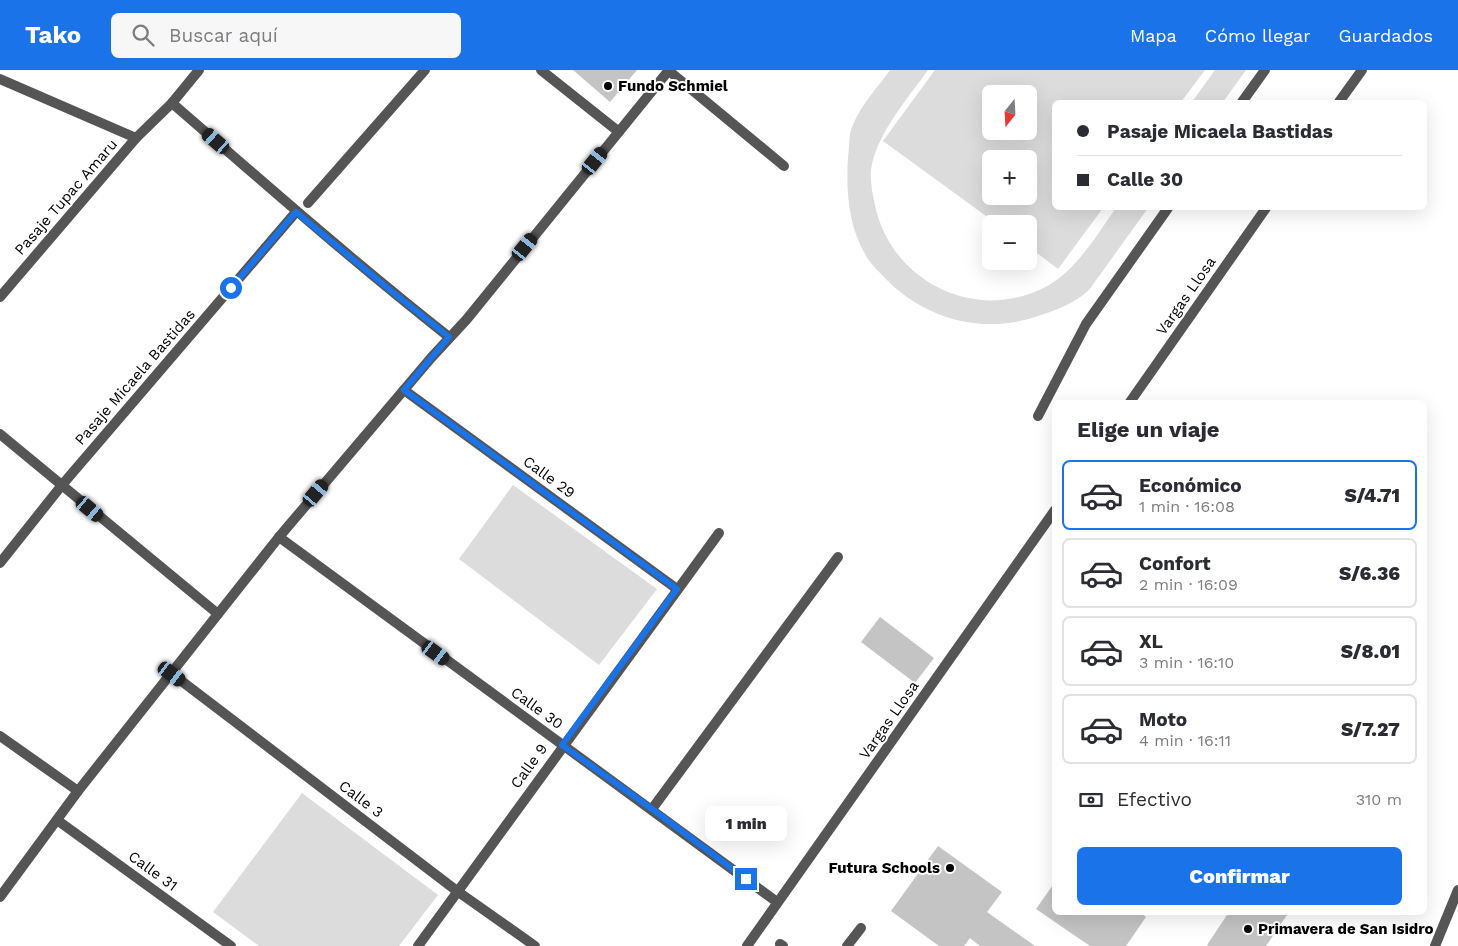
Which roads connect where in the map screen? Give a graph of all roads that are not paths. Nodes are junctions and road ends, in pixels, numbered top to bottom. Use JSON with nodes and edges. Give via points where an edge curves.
{"nodes":[{"id":1,"x":199,"y":70,"type":"edge"},
{"id":2,"x":425,"y":70,"type":"edge"},
{"id":3,"x":541,"y":70,"type":"edge"},
{"id":4,"x":669,"y":70,"type":"edge"},
{"id":5,"x":1265,"y":70,"type":"edge"},
{"id":6,"x":1362,"y":70,"type":"edge"},
{"id":7,"x":0,"y":79,"type":"edge"},
{"id":8,"x":1243,"y":100,"type":"edge"},
{"id":9,"x":1340,"y":100,"type":"edge"},
{"id":10,"x":172,"y":103,"type":"junction"},
{"id":11,"x":619,"y":132,"type":"junction"},
{"id":12,"x":136,"y":138,"type":"junction"},
{"id":13,"x":784,"y":166,"type":"dead end"},
{"id":14,"x":308,"y":203,"type":"dead end"},
{"id":15,"x":1167,"y":210,"type":"edge"},
{"id":16,"x":1265,"y":210,"type":"edge"},
{"id":17,"x":296,"y":212,"type":"junction"},
{"id":18,"x":0,"y":297,"type":"edge"},
{"id":19,"x":449,"y":337,"type":"junction"},
{"id":20,"x":404,"y":390,"type":"junction"},
{"id":21,"x":1131,"y":400,"type":"edge"},
{"id":22,"x":1038,"y":416,"type":"dead end"},
{"id":23,"x":0,"y":434,"type":"edge"},
{"id":24,"x":62,"y":485,"type":"junction"},
{"id":25,"x":1052,"y":514,"type":"edge"},
{"id":26,"x":719,"y":533,"type":"dead end"},
{"id":27,"x":279,"y":537,"type":"junction"},
{"id":28,"x":838,"y":557,"type":"dead end"},
{"id":29,"x":0,"y":563,"type":"edge"},
{"id":30,"x":677,"y":589,"type":"junction"},
{"id":31,"x":218,"y":614,"type":"junction"},
{"id":32,"x":172,"y":674,"type":"junction"},
{"id":33,"x":0,"y":736,"type":"edge"},
{"id":34,"x":562,"y":745,"type":"junction"},
{"id":35,"x":78,"y":791,"type":"junction"},
{"id":36,"x":652,"y":809,"type":"junction"},
{"id":37,"x":57,"y":820,"type":"junction"},
{"id":38,"x":1458,"y":890,"type":"edge"},
{"id":39,"x":457,"y":891,"type":"junction"},
{"id":40,"x":0,"y":897,"type":"edge"},
{"id":41,"x":777,"y":902,"type":"junction"},
{"id":42,"x":861,"y":928,"type":"dead end"},
{"id":43,"x":231,"y":946,"type":"edge"},
{"id":44,"x":418,"y":946,"type":"edge"},
{"id":45,"x":535,"y":946,"type":"edge"},
{"id":46,"x":747,"y":946,"type":"edge"},
{"id":47,"x":848,"y":946,"type":"edge"},
{"id":48,"x":1435,"y":946,"type":"edge"}],
"edges":[{"from":1,"to":10,"type":"street","name":"Pasaje Tupac Amaru"},
{"from":2,"to":14,"type":"street"},
{"from":3,"to":11,"type":"street"},
{"from":4,"to":11,"type":"street"},
{"from":4,"to":13,"type":"street"},
{"from":5,"to":8,"type":"street"},
{"from":6,"to":9,"type":"street"},
{"from":7,"to":12,"type":"street"},
{"from":10,"to":12,"type":"street","name":"Pasaje Tupac Amaru"},
{"from":10,"to":17,"type":"street"},
{"from":11,"to":19,"type":"street","via":[[473,312]]},
{"from":12,"to":18,"type":"street","name":"Pasaje Tupac Amaru"},
{"from":15,"to":22,"type":"street","via":[[1086,324]]},
{"from":16,"to":21,"type":"street","name":"Vargas Llosa"},
{"from":17,"to":19,"type":"street"},
{"from":17,"to":24,"type":"street","name":"Pasaje Micaela Bastidas"},
{"from":19,"to":20,"type":"street"},
{"from":20,"to":27,"type":"street"},
{"from":20,"to":30,"type":"street","name":"Calle 29"},
{"from":23,"to":24,"type":"street"},
{"from":24,"to":29,"type":"street","name":"Pasaje Micaela Bastidas"},
{"from":24,"to":31,"type":"street"},
{"from":25,"to":41,"type":"street","name":"Vargas Llosa"},
{"from":26,"to":30,"type":"street","name":"Calle 9"},
{"from":27,"to":31,"type":"street"},
{"from":27,"to":34,"type":"street","name":"Calle 30"},
{"from":28,"to":36,"type":"street"},
{"from":30,"to":34,"type":"street","name":"Calle 9"},
{"from":31,"to":32,"type":"street"},
{"from":32,"to":35,"type":"street"},
{"from":32,"to":39,"type":"street","name":"Calle 3"},
{"from":33,"to":35,"type":"street"},
{"from":34,"to":36,"type":"street","name":"Calle 30"},
{"from":34,"to":39,"type":"street","name":"Calle 9"},
{"from":35,"to":37,"type":"street"},
{"from":36,"to":41,"type":"street","name":"Calle 30"},
{"from":37,"to":40,"type":"street"},
{"from":37,"to":43,"type":"street","name":"Calle 31"},
{"from":38,"to":48,"type":"street"},
{"from":39,"to":44,"type":"street","name":"Calle 9"},
{"from":39,"to":45,"type":"street","name":"Calle 3"},
{"from":41,"to":46,"type":"street","name":"Vargas Llosa"},
{"from":42,"to":47,"type":"street"}]}
